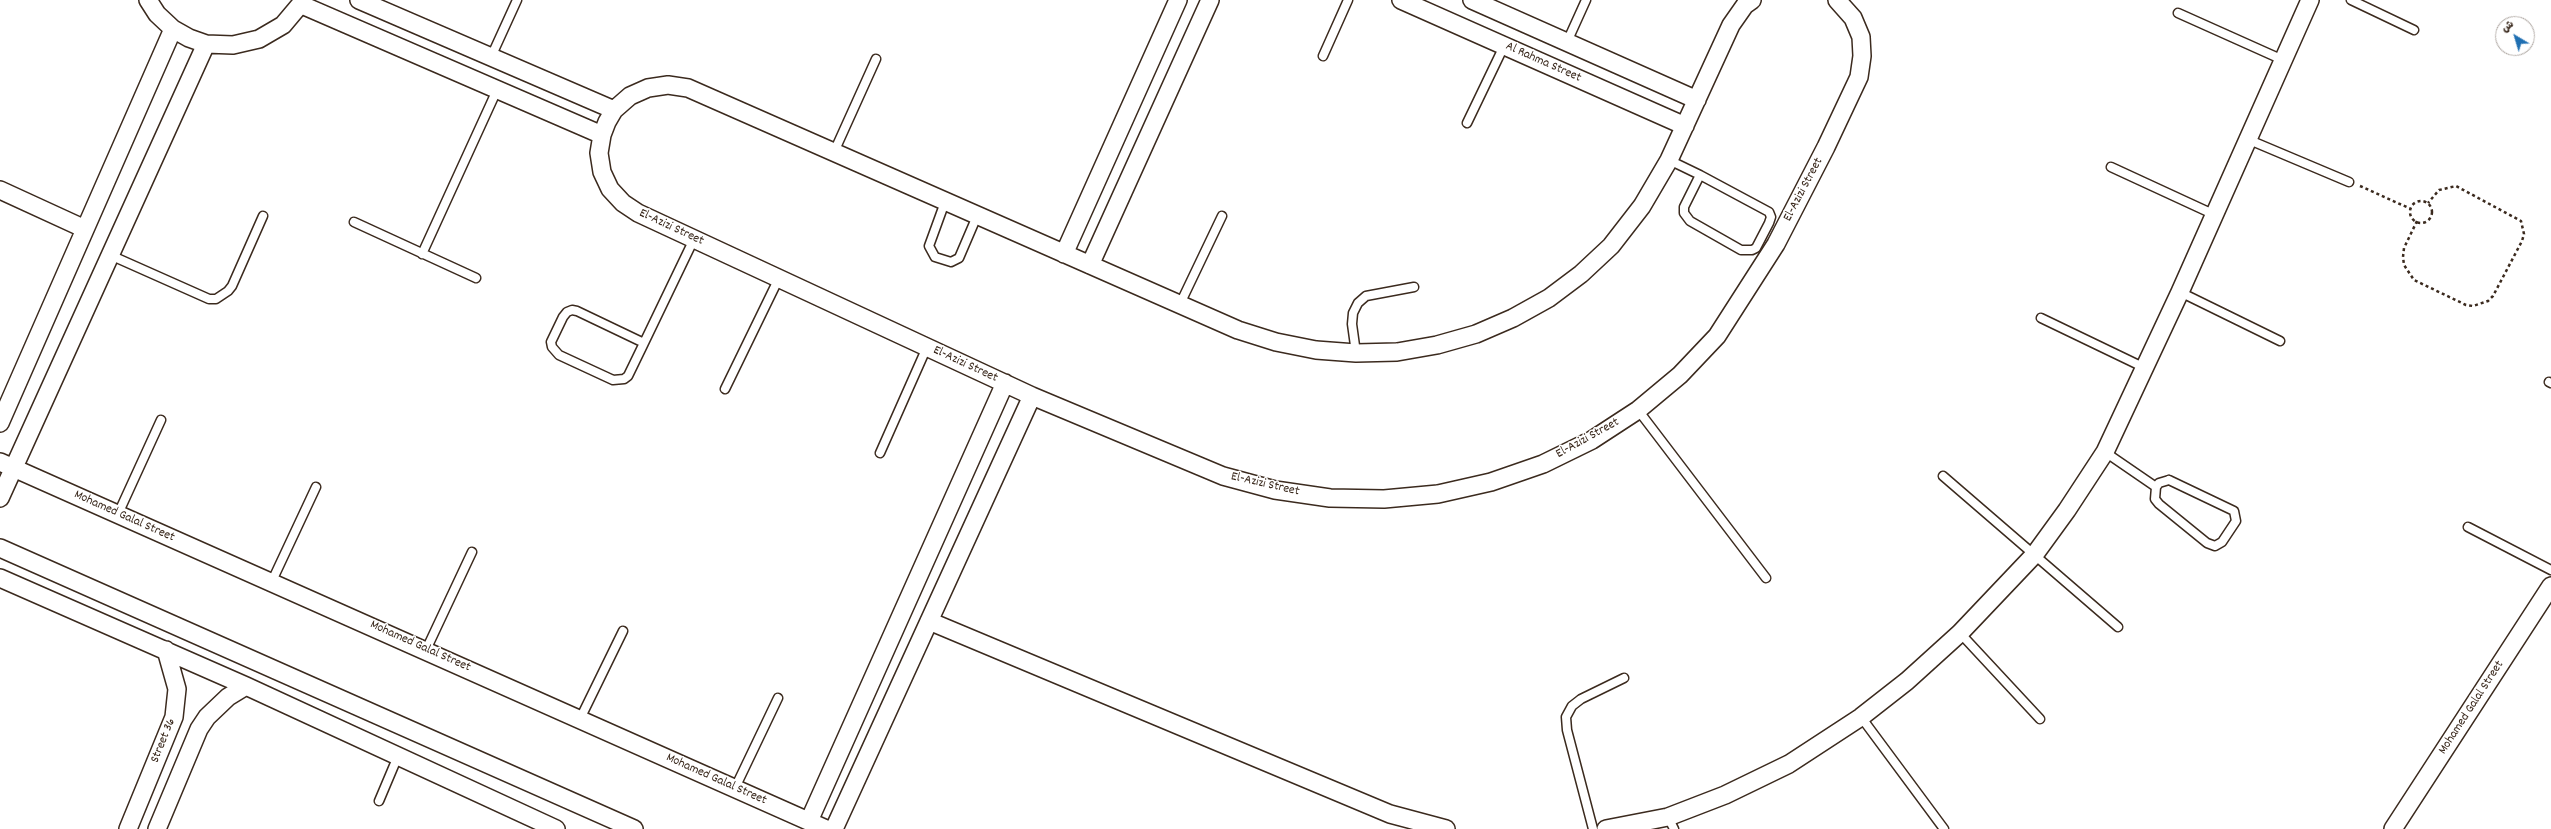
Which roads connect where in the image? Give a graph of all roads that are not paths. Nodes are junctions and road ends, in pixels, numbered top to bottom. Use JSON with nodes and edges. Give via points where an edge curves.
{"nodes":[{"id":1,"x":148,"y":0,"type":"edge"},
{"id":2,"x":360,"y":0,"type":"edge"},
{"id":3,"x":517,"y":0,"type":"edge"},
{"id":4,"x":1178,"y":0,"type":"edge"},
{"id":5,"x":1210,"y":0,"type":"edge"},
{"id":6,"x":1348,"y":0,"type":"edge"},
{"id":7,"x":1401,"y":0,"type":"edge"},
{"id":8,"x":1472,"y":0,"type":"edge"},
{"id":9,"x":1586,"y":0,"type":"edge"},
{"id":10,"x":1752,"y":0,"type":"edge"},
{"id":11,"x":2310,"y":0,"type":"edge"},
{"id":12,"x":2351,"y":0,"type":"edge"},
{"id":13,"x":1840,"y":1,"type":"edge"},
{"id":14,"x":303,"y":3,"type":"edge"},
{"id":15,"x":2178,"y":13,"type":"dead end"},
{"id":16,"x":173,"y":29,"type":"junction"},
{"id":17,"x":2414,"y":30,"type":"dead end"},
{"id":18,"x":1567,"y":42,"type":"junction"},
{"id":19,"x":206,"y":44,"type":"junction"},
{"id":20,"x":1504,"y":46,"type":"junction"},
{"id":21,"x":1323,"y":56,"type":"dead end"},
{"id":22,"x":491,"y":57,"type":"junction"},
{"id":23,"x":876,"y":59,"type":"dead end"},
{"id":24,"x":2283,"y":60,"type":"junction"},
{"id":25,"x":497,"y":90,"type":"junction"},
{"id":26,"x":1697,"y":100,"type":"junction"},
{"id":27,"x":614,"y":110,"type":"junction"},
{"id":28,"x":1467,"y":123,"type":"dead end"},
{"id":29,"x":1685,"y":126,"type":"junction"},
{"id":30,"x":602,"y":135,"type":"junction"},
{"id":31,"x":2248,"y":138,"type":"junction"},
{"id":32,"x":834,"y":152,"type":"junction"},
{"id":33,"x":1669,"y":160,"type":"junction"},
{"id":34,"x":2111,"y":167,"type":"dead end"},
{"id":35,"x":1700,"y":175,"type":"junction"},
{"id":36,"x":2349,"y":182,"type":"road end"},
{"id":37,"x":0,"y":190,"type":"edge"},
{"id":38,"x":945,"y":202,"type":"junction"},
{"id":39,"x":2215,"y":215,"type":"junction"},
{"id":40,"x":263,"y":216,"type":"dead end"},
{"id":41,"x":977,"y":216,"type":"junction"},
{"id":42,"x":1222,"y":216,"type":"dead end"},
{"id":43,"x":354,"y":222,"type":"dead end"},
{"id":44,"x":85,"y":229,"type":"junction"},
{"id":45,"x":694,"y":239,"type":"junction"},
{"id":46,"x":422,"y":254,"type":"junction"},
{"id":47,"x":1064,"y":254,"type":"junction"},
{"id":48,"x":110,"y":255,"type":"junction"},
{"id":49,"x":1090,"y":265,"type":"junction"},
{"id":50,"x":476,"y":278,"type":"dead end"},
{"id":51,"x":779,"y":278,"type":"junction"},
{"id":52,"x":1414,"y":287,"type":"dead end"},
{"id":53,"x":2180,"y":292,"type":"junction"},
{"id":54,"x":1180,"y":304,"type":"junction"},
{"id":55,"x":2041,"y":318,"type":"dead end"},
{"id":56,"x":2280,"y":341,"type":"dead end"},
{"id":57,"x":644,"y":343,"type":"junction"},
{"id":58,"x":927,"y":347,"type":"junction"},
{"id":59,"x":1356,"y":353,"type":"junction"},
{"id":60,"x":2145,"y":368,"type":"junction"},
{"id":61,"x":1005,"y":384,"type":"junction"},
{"id":62,"x":725,"y":389,"type":"dead end"},
{"id":63,"x":1032,"y":396,"type":"junction"},
{"id":64,"x":1638,"y":410,"type":"junction"},
{"id":65,"x":161,"y":420,"type":"dead end"},
{"id":66,"x":0,"y":423,"type":"edge"},
{"id":67,"x":2105,"y":452,"type":"junction"},
{"id":68,"x":880,"y":453,"type":"dead end"},
{"id":69,"x":7,"y":465,"type":"edge"},
{"id":70,"x":1943,"y":476,"type":"dead end"},
{"id":71,"x":316,"y":487,"type":"dead end"},
{"id":72,"x":2156,"y":487,"type":"junction"},
{"id":73,"x":0,"y":498,"type":"edge"},
{"id":74,"x":118,"y":514,"type":"junction"},
{"id":75,"x":2468,"y":527,"type":"dead end"},
{"id":76,"x":0,"y":548,"type":"edge"},
{"id":77,"x":472,"y":552,"type":"dead end"},
{"id":78,"x":2035,"y":554,"type":"junction"},
{"id":79,"x":2551,"y":570,"type":"edge"},
{"id":80,"x":0,"y":578,"type":"edge"},
{"id":81,"x":1766,"y":578,"type":"dead end"},
{"id":82,"x":272,"y":582,"type":"junction"},
{"id":83,"x":2551,"y":586,"type":"edge"},
{"id":84,"x":929,"y":621,"type":"junction"},
{"id":85,"x":2118,"y":627,"type":"dead end"},
{"id":86,"x":623,"y":631,"type":"dead end"},
{"id":87,"x":1960,"y":633,"type":"junction"},
{"id":88,"x":166,"y":650,"type":"junction"},
{"id":89,"x":426,"y":650,"type":"junction"},
{"id":90,"x":1624,"y":678,"type":"dead end"},
{"id":91,"x":246,"y":686,"type":"junction"},
{"id":92,"x":778,"y":698,"type":"dead end"},
{"id":93,"x":1861,"y":717,"type":"junction"},
{"id":94,"x":580,"y":719,"type":"junction"},
{"id":95,"x":2040,"y":719,"type":"dead end"},
{"id":96,"x":398,"y":756,"type":"junction"},
{"id":97,"x":735,"y":788,"type":"junction"},
{"id":98,"x":379,"y":801,"type":"dead end"},
{"id":99,"x":809,"y":821,"type":"junction"},
{"id":100,"x":1671,"y":823,"type":"edge"},
{"id":101,"x":128,"y":829,"type":"edge"},
{"id":102,"x":157,"y":829,"type":"edge"},
{"id":103,"x":556,"y":829,"type":"edge"},
{"id":104,"x":634,"y":829,"type":"edge"},
{"id":105,"x":826,"y":829,"type":"edge"},
{"id":106,"x":834,"y":829,"type":"edge"},
{"id":107,"x":1446,"y":829,"type":"edge"},
{"id":108,"x":1592,"y":829,"type":"edge"},
{"id":109,"x":1606,"y":829,"type":"edge"},
{"id":110,"x":1944,"y":829,"type":"edge"},
{"id":111,"x":2393,"y":829,"type":"edge"}],
"edges":[{"from":1,"to":16,"type":"street","via":[[157,14]]},
{"from":2,"to":22,"type":"street"},
{"from":3,"to":22,"type":"lane"},
{"from":4,"to":47,"type":"street"},
{"from":5,"to":49,"type":"street"},
{"from":6,"to":21,"type":"lane"},
{"from":7,"to":20,"type":"street","name":"Al Rahma Street"},
{"from":8,"to":18,"type":"street"},
{"from":9,"to":18,"type":"lane"},
{"from":10,"to":26,"type":"street","name":"El-Azizi Street","via":[[1745,5],[1731,25]]},
{"from":11,"to":24,"type":"street"},
{"from":12,"to":17,"type":"lane"},
{"from":13,"to":64,"type":"street","name":"El-Azizi Street","via":[[1856,24],[1862,56],[1859,77],[1826,147],[1776,244],[1717,336],[1680,375]]},
{"from":14,"to":19,"type":"street","via":[[283,26],[260,39],[233,46]]},
{"from":14,"to":25,"type":"street"},
{"from":15,"to":24,"type":"lane"},
{"from":16,"to":19,"type":"street"},
{"from":16,"to":44,"type":"street"},
{"from":18,"to":26,"type":"street"},
{"from":19,"to":48,"type":"street"},
{"from":20,"to":28,"type":"lane"},
{"from":20,"to":29,"type":"street","name":"Al Rahma Street"},
{"from":22,"to":27,"type":"street"},
{"from":23,"to":32,"type":"lane"},
{"from":24,"to":31,"type":"street"},
{"from":25,"to":30,"type":"street"},
{"from":25,"to":46,"type":"lane"},
{"from":26,"to":29,"type":"street","name":"El-Azizi Street"},
{"from":27,"to":30,"type":"street","name":"El-Azizi Street"},
{"from":27,"to":32,"type":"street","name":"El-Azizi Street","via":[[630,96],[648,88],[668,85],[688,88]]},
{"from":29,"to":33,"type":"street","name":"El-Azizi Street"},
{"from":30,"to":45,"type":"street","name":"El-Azizi Street","via":[[599,153],[602,172],[614,194],[638,213]]},
{"from":31,"to":36,"type":"lane"},
{"from":31,"to":39,"type":"street"},
{"from":32,"to":38,"type":"street","name":"El-Azizi Street"},
{"from":33,"to":35,"type":"lane"},
{"from":33,"to":59,"type":"street","name":"El-Azizi Street","via":[[1642,206],[1611,246],[1581,274],[1549,298],[1513,318],[1476,334],[1437,345],[1397,352]]},
{"from":34,"to":39,"type":"lane"},
{"from":35,"to":35,"type":"lane","via":[[1684,207],[1686,217],[1741,250],[1756,248],[1769,223],[1769,212]]},
{"from":37,"to":44,"type":"street"},
{"from":38,"to":41,"type":"street","name":"El-Azizi Street"},
{"from":38,"to":41,"type":"lane","via":[[929,246],[935,257],[951,262],[958,258]]},
{"from":39,"to":53,"type":"street"},
{"from":40,"to":48,"type":"lane","via":[[232,286],[228,292],[216,299],[209,299]]},
{"from":41,"to":47,"type":"street","name":"El-Azizi Street"},
{"from":42,"to":54,"type":"lane"},
{"from":43,"to":46,"type":"lane"},
{"from":44,"to":66,"type":"street"},
{"from":45,"to":51,"type":"street","name":"El-Azizi Street"},
{"from":45,"to":57,"type":"lane"},
{"from":46,"to":50,"type":"lane"},
{"from":47,"to":49,"type":"street","name":"El-Azizi Street"},
{"from":48,"to":69,"type":"street"},
{"from":49,"to":54,"type":"street","name":"El-Azizi Street"},
{"from":51,"to":58,"type":"street","name":"El-Azizi Street"},
{"from":51,"to":62,"type":"lane"},
{"from":52,"to":59,"type":"lane","via":[[1366,296],[1358,303],[1353,313],[1352,324]]},
{"from":53,"to":56,"type":"lane"},
{"from":53,"to":60,"type":"street"},
{"from":54,"to":59,"type":"street","name":"El-Azizi Street","via":[[1238,330],[1276,342],[1316,350]]},
{"from":55,"to":60,"type":"lane"},
{"from":57,"to":57,"type":"lane","via":[[577,310],[572,310],[563,317],[552,347],[559,355],[618,381],[628,376]]},
{"from":58,"to":61,"type":"street","name":"El-Azizi Street"},
{"from":58,"to":68,"type":"lane"},
{"from":60,"to":67,"type":"street"},
{"from":61,"to":63,"type":"street","name":"El-Azizi Street"},
{"from":61,"to":99,"type":"street"},
{"from":63,"to":64,"type":"street","name":"El-Azizi Street","via":[[1223,476],[1276,490],[1337,498],[1384,499],[1438,494],[1492,482],[1543,464],[1592,440]]},
{"from":63,"to":84,"type":"street"},
{"from":64,"to":81,"type":"lane"},
{"from":65,"to":74,"type":"lane"},
{"from":67,"to":72,"type":"lane"},
{"from":67,"to":78,"type":"street"},
{"from":69,"to":73,"type":"street"},
{"from":69,"to":74,"type":"street","name":"Mohamed Galal Street"},
{"from":70,"to":78,"type":"lane"},
{"from":71,"to":82,"type":"lane"},
{"from":72,"to":72,"type":"lane","via":[[2155,499],[2159,504],[2211,546],[2222,542],[2236,521],[2237,516],[2230,507],[2175,482],[2164,481]]},
{"from":74,"to":82,"type":"street","name":"Mohamed Galal Street"},
{"from":75,"to":79,"type":"lane"},
{"from":76,"to":104,"type":"street"},
{"from":77,"to":89,"type":"lane"},
{"from":78,"to":85,"type":"lane"},
{"from":78,"to":87,"type":"street"},
{"from":80,"to":88,"type":"street"},
{"from":82,"to":89,"type":"street","name":"Mohamed Galal Street"},
{"from":83,"to":111,"type":"street","name":"Mohamed Galal Street"},
{"from":84,"to":106,"type":"street"},
{"from":84,"to":107,"type":"street","via":[[1390,814]]},
{"from":86,"to":94,"type":"lane"},
{"from":87,"to":93,"type":"street","via":[[1907,681]]},
{"from":87,"to":95,"type":"lane"},
{"from":88,"to":91,"type":"street"},
{"from":88,"to":101,"type":"street","name":"Street 36","via":[[176,689],[174,717]]},
{"from":89,"to":94,"type":"street","name":"Mohamed Galal Street"},
{"from":90,"to":108,"type":"lane","via":[[1581,698],[1572,706],[1566,717]]},
{"from":91,"to":96,"type":"street"},
{"from":91,"to":102,"type":"street","via":[[216,706],[203,723]]},
{"from":92,"to":97,"type":"lane"},
{"from":93,"to":100,"type":"street","via":[[1789,764]]},
{"from":93,"to":110,"type":"lane"},
{"from":94,"to":97,"type":"street","name":"Mohamed Galal Street"},
{"from":96,"to":98,"type":"lane"},
{"from":96,"to":103,"type":"street"},
{"from":97,"to":99,"type":"street","name":"Mohamed Galal Street"},
{"from":99,"to":105,"type":"street","name":"Mohamed Galal Street"},
{"from":100,"to":109,"type":"street"}]}
